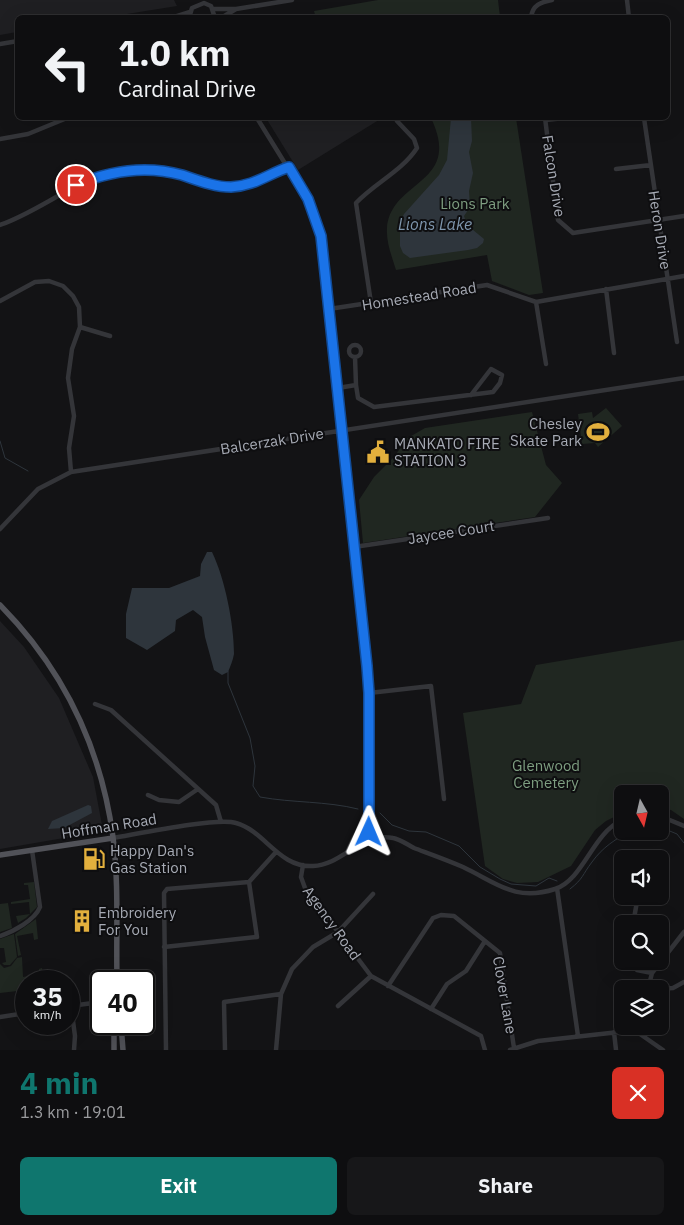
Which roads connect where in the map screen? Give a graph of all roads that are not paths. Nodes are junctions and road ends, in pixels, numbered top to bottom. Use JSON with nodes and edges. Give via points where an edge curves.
{"nodes":[{"id":1,"x":190,"y":0,"type":"edge"},
{"id":2,"x":292,"y":0,"type":"edge"},
{"id":3,"x":552,"y":0,"type":"edge"},
{"id":4,"x":627,"y":0,"type":"edge"},
{"id":5,"x":206,"y":2,"type":"edge"},
{"id":6,"x":214,"y":9,"type":"junction"},
{"id":7,"x":236,"y":9,"type":"junction"},
{"id":8,"x":191,"y":10,"type":"junction"},
{"id":9,"x":178,"y":15,"type":"edge"},
{"id":10,"x":190,"y":15,"type":"edge"},
{"id":11,"x":215,"y":15,"type":"edge"},
{"id":12,"x":226,"y":15,"type":"edge"},
{"id":13,"x":532,"y":15,"type":"edge"},
{"id":14,"x":629,"y":15,"type":"edge"},
{"id":15,"x":15,"y":42,"type":"edge"},
{"id":16,"x":0,"y":44,"type":"edge"},
{"id":17,"x":53,"y":120,"type":"edge"},
{"id":18,"x":62,"y":120,"type":"edge"},
{"id":19,"x":257,"y":120,"type":"edge"},
{"id":20,"x":545,"y":120,"type":"edge"},
{"id":21,"x":644,"y":120,"type":"edge"},
{"id":22,"x":397,"y":121,"type":"dead end"},
{"id":23,"x":55,"y":123,"type":"junction"},
{"id":24,"x":0,"y":139,"type":"edge"},
{"id":25,"x":651,"y":165,"type":"junction"},
{"id":26,"x":289,"y":167,"type":"junction"},
{"id":27,"x":616,"y":169,"type":"dead end"},
{"id":28,"x":684,"y":216,"type":"edge"},
{"id":29,"x":658,"y":219,"type":"junction"},
{"id":30,"x":0,"y":225,"type":"edge"},
{"id":31,"x":684,"y":276,"type":"edge"},
{"id":32,"x":668,"y":279,"type":"junction"},
{"id":33,"x":606,"y":289,"type":"junction"},
{"id":34,"x":0,"y":301,"type":"edge"},
{"id":35,"x":536,"y":302,"type":"junction"},
{"id":36,"x":371,"y":303,"type":"junction"},
{"id":37,"x":329,"y":309,"type":"junction"},
{"id":38,"x":80,"y":327,"type":"junction"},
{"id":39,"x":110,"y":336,"type":"dead end"},
{"id":40,"x":677,"y":342,"type":"dead end"},
{"id":41,"x":614,"y":353,"type":"dead end"},
{"id":42,"x":355,"y":358,"type":"dead end"},
{"id":43,"x":546,"y":364,"type":"dead end"},
{"id":44,"x":684,"y":378,"type":"edge"},
{"id":45,"x":356,"y":385,"type":"junction"},
{"id":46,"x":338,"y":388,"type":"junction"},
{"id":47,"x":471,"y":395,"type":"junction"},
{"id":48,"x":342,"y":430,"type":"junction"},
{"id":49,"x":71,"y":472,"type":"junction"},
{"id":50,"x":548,"y":518,"type":"dead end"},
{"id":51,"x":0,"y":529,"type":"edge"},
{"id":52,"x":354,"y":547,"type":"junction"},
{"id":53,"x":0,"y":605,"type":"edge"},
{"id":54,"x":369,"y":693,"type":"junction"},
{"id":55,"x":95,"y":704,"type":"dead end"},
{"id":56,"x":198,"y":789,"type":"junction"},
{"id":57,"x":148,"y":795,"type":"dead end"},
{"id":58,"x":444,"y":799,"type":"dead end"},
{"id":59,"x":669,"y":820,"type":"edge"},
{"id":60,"x":221,"y":822,"type":"junction"},
{"id":61,"x":614,"y":824,"type":"edge"},
{"id":62,"x":684,"y":826,"type":"edge"},
{"id":63,"x":113,"y":838,"type":"junction"},
{"id":64,"x":367,"y":840,"type":"junction"},
{"id":65,"x":32,"y":850,"type":"junction"},
{"id":66,"x":276,"y":852,"type":"junction"},
{"id":67,"x":0,"y":855,"type":"edge"},
{"id":68,"x":303,"y":865,"type":"junction"},
{"id":69,"x":250,"y":882,"type":"junction"},
{"id":70,"x":557,"y":888,"type":"junction"},
{"id":71,"x":373,"y":894,"type":"dead end"},
{"id":72,"x":338,"y":932,"type":"junction"},
{"id":73,"x":684,"y":932,"type":"edge"},
{"id":74,"x":0,"y":936,"type":"edge"},
{"id":75,"x":485,"y":941,"type":"junction"},
{"id":76,"x":164,"y":947,"type":"junction"},
{"id":77,"x":117,"y":970,"type":"edge"},
{"id":78,"x":637,"y":970,"type":"edge"},
{"id":79,"x":652,"y":973,"type":"junction"},
{"id":80,"x":371,"y":976,"type":"junction"},
{"id":81,"x":650,"y":980,"type":"edge"},
{"id":82,"x":684,"y":982,"type":"edge"},
{"id":83,"x":388,"y":986,"type":"junction"},
{"id":84,"x":669,"y":989,"type":"edge"},
{"id":85,"x":281,"y":994,"type":"junction"},
{"id":86,"x":338,"y":1006,"type":"dead end"},
{"id":87,"x":432,"y":1009,"type":"junction"},
{"id":88,"x":15,"y":1015,"type":"edge"},
{"id":89,"x":0,"y":1017,"type":"edge"},
{"id":90,"x":614,"y":1032,"type":"edge"},
{"id":91,"x":75,"y":1035,"type":"edge"},
{"id":92,"x":114,"y":1035,"type":"edge"},
{"id":93,"x":122,"y":1035,"type":"edge"},
{"id":94,"x":614,"y":1035,"type":"edge"},
{"id":95,"x":641,"y":1035,"type":"edge"},
{"id":96,"x":578,"y":1036,"type":"junction"},
{"id":97,"x":512,"y":1049,"type":"edge"},
{"id":98,"x":74,"y":1050,"type":"edge"},
{"id":99,"x":114,"y":1050,"type":"edge"},
{"id":100,"x":123,"y":1050,"type":"edge"},
{"id":101,"x":166,"y":1050,"type":"edge"},
{"id":102,"x":224,"y":1050,"type":"edge"},
{"id":103,"x":276,"y":1050,"type":"edge"},
{"id":104,"x":485,"y":1050,"type":"edge"},
{"id":105,"x":616,"y":1050,"type":"edge"},
{"id":106,"x":663,"y":1050,"type":"edge"}],
"edges":[{"from":1,"to":8,"type":"street"},
{"from":2,"to":7,"type":"street"},
{"from":3,"to":13,"type":"street","via":[[540,3]]},
{"from":4,"to":14,"type":"street"},
{"from":5,"to":6,"type":"street"},
{"from":5,"to":8,"type":"street"},
{"from":6,"to":7,"type":"street"},
{"from":6,"to":11,"type":"street"},
{"from":7,"to":12,"type":"street"},
{"from":8,"to":9,"type":"street"},
{"from":8,"to":10,"type":"street"},
{"from":15,"to":16,"type":"street"},
{"from":17,"to":23,"type":"street"},
{"from":18,"to":23,"type":"street"},
{"from":19,"to":26,"type":"street"},
{"from":20,"to":29,"type":"street","name":"Falcon Drive","via":[[558,220],[574,234]]},
{"from":21,"to":25,"type":"street","name":"Heron Drive"},
{"from":22,"to":36,"type":"street","via":[[414,140],[416,148],[411,157],[356,202]]},
{"from":23,"to":24,"type":"street","via":[[28,134]]},
{"from":25,"to":27,"type":"street"},
{"from":25,"to":29,"type":"street","name":"Heron Drive"},
{"from":26,"to":30,"type":"street","via":[[256,183],[232,187],[167,172],[117,172],[76,185]]},
{"from":26,"to":37,"type":"street","via":[[308,199],[321,236]]},
{"from":28,"to":29,"type":"street"},
{"from":29,"to":32,"type":"street","name":"Heron Drive"},
{"from":31,"to":32,"type":"street","name":"Homestead Road"},
{"from":32,"to":33,"type":"street","name":"Homestead Road"},
{"from":32,"to":40,"type":"street","name":"Heron Drive"},
{"from":33,"to":35,"type":"street","name":"Homestead Road"},
{"from":33,"to":41,"type":"street"},
{"from":34,"to":38,"type":"street","via":[[35,282],[49,281],[63,286],[74,296],[80,312]]},
{"from":35,"to":36,"type":"street","name":"Homestead Road","via":[[487,285]]},
{"from":35,"to":43,"type":"street"},
{"from":36,"to":37,"type":"street","name":"Homestead Road"},
{"from":37,"to":46,"type":"street"},
{"from":38,"to":39,"type":"street"},
{"from":38,"to":49,"type":"street","via":[[72,350],[68,378],[74,416],[69,448]]},
{"from":42,"to":45,"type":"street"},
{"from":44,"to":48,"type":"street","name":"Balcerzak Drive"},
{"from":45,"to":46,"type":"street"},
{"from":45,"to":47,"type":"street","via":[[358,398],[374,407]]},
{"from":46,"to":48,"type":"street"},
{"from":47,"to":47,"type":"street","via":[[493,392],[502,375],[492,369]]},
{"from":48,"to":49,"type":"street","name":"Balcerzak Drive"},
{"from":48,"to":52,"type":"street"},
{"from":49,"to":51,"type":"street","name":"Balcerzak Drive","via":[[38,489]]},
{"from":50,"to":52,"type":"street","name":"Jaycee Court"},
{"from":52,"to":54,"type":"street"},
{"from":53,"to":63,"type":"main road","via":[[60,680],[80,720],[102,781]]},
{"from":54,"to":58,"type":"street","via":[[431,686]]},
{"from":54,"to":64,"type":"street","via":[[370,821]]},
{"from":55,"to":56,"type":"street","via":[[111,710]]},
{"from":56,"to":57,"type":"street","via":[[179,802]]},
{"from":56,"to":60,"type":"street","via":[[216,805]]},
{"from":59,"to":62,"type":"street"},
{"from":60,"to":63,"type":"street","name":"Hoffman Road"},
{"from":60,"to":66,"type":"street","name":"Agency Road","via":[[244,825]]},
{"from":61,"to":70,"type":"street","via":[[602,835],[571,878]]},
{"from":63,"to":65,"type":"main road","name":"Hoffman Road"},
{"from":63,"to":77,"type":"main road"},
{"from":64,"to":68,"type":"street","via":[[326,864]]},
{"from":64,"to":70,"type":"street","via":[[393,838],[464,868],[505,890],[530,894]]},
{"from":65,"to":67,"type":"main road","name":"Hoffman Road"},
{"from":65,"to":74,"type":"street","via":[[39,910],[18,928]]},
{"from":66,"to":68,"type":"street","name":"Agency Road"},
{"from":66,"to":69,"type":"street"},
{"from":68,"to":72,"type":"street","name":"Agency Road","via":[[301,877],[304,888]]},
{"from":69,"to":76,"type":"street","via":[[167,889],[164,898]]},
{"from":69,"to":76,"type":"street","via":[[257,937]]},
{"from":70,"to":96,"type":"street"},
{"from":71,"to":72,"type":"street"},
{"from":72,"to":80,"type":"street","name":"Agency Road"},
{"from":72,"to":85,"type":"street","via":[[313,947],[292,969]]},
{"from":73,"to":79,"type":"street"},
{"from":75,"to":83,"type":"street","name":"Clover Lane","via":[[454,916],[441,914],[433,918]]},
{"from":75,"to":87,"type":"street","via":[[466,971],[447,984]]},
{"from":75,"to":97,"type":"street","name":"Clover Lane","via":[[500,953]]},
{"from":76,"to":101,"type":"street"},
{"from":78,"to":79,"type":"street"},
{"from":79,"to":81,"type":"street"},
{"from":80,"to":83,"type":"street","name":"Agency Road"},
{"from":80,"to":86,"type":"street"},
{"from":82,"to":84,"type":"street"},
{"from":83,"to":87,"type":"street","name":"Agency Road"},
{"from":85,"to":102,"type":"street","via":[[224,1002]]},
{"from":85,"to":103,"type":"street"},
{"from":87,"to":104,"type":"street","name":"Agency Road","via":[[482,1036]]},
{"from":88,"to":89,"type":"street"},
{"from":90,"to":96,"type":"street"},
{"from":91,"to":98,"type":"street"},
{"from":92,"to":99,"type":"main road"},
{"from":93,"to":100,"type":"main road"},
{"from":94,"to":105,"type":"street"},
{"from":95,"to":106,"type":"street"},
{"from":96,"to":97,"type":"street","via":[[538,1041]]}]}
